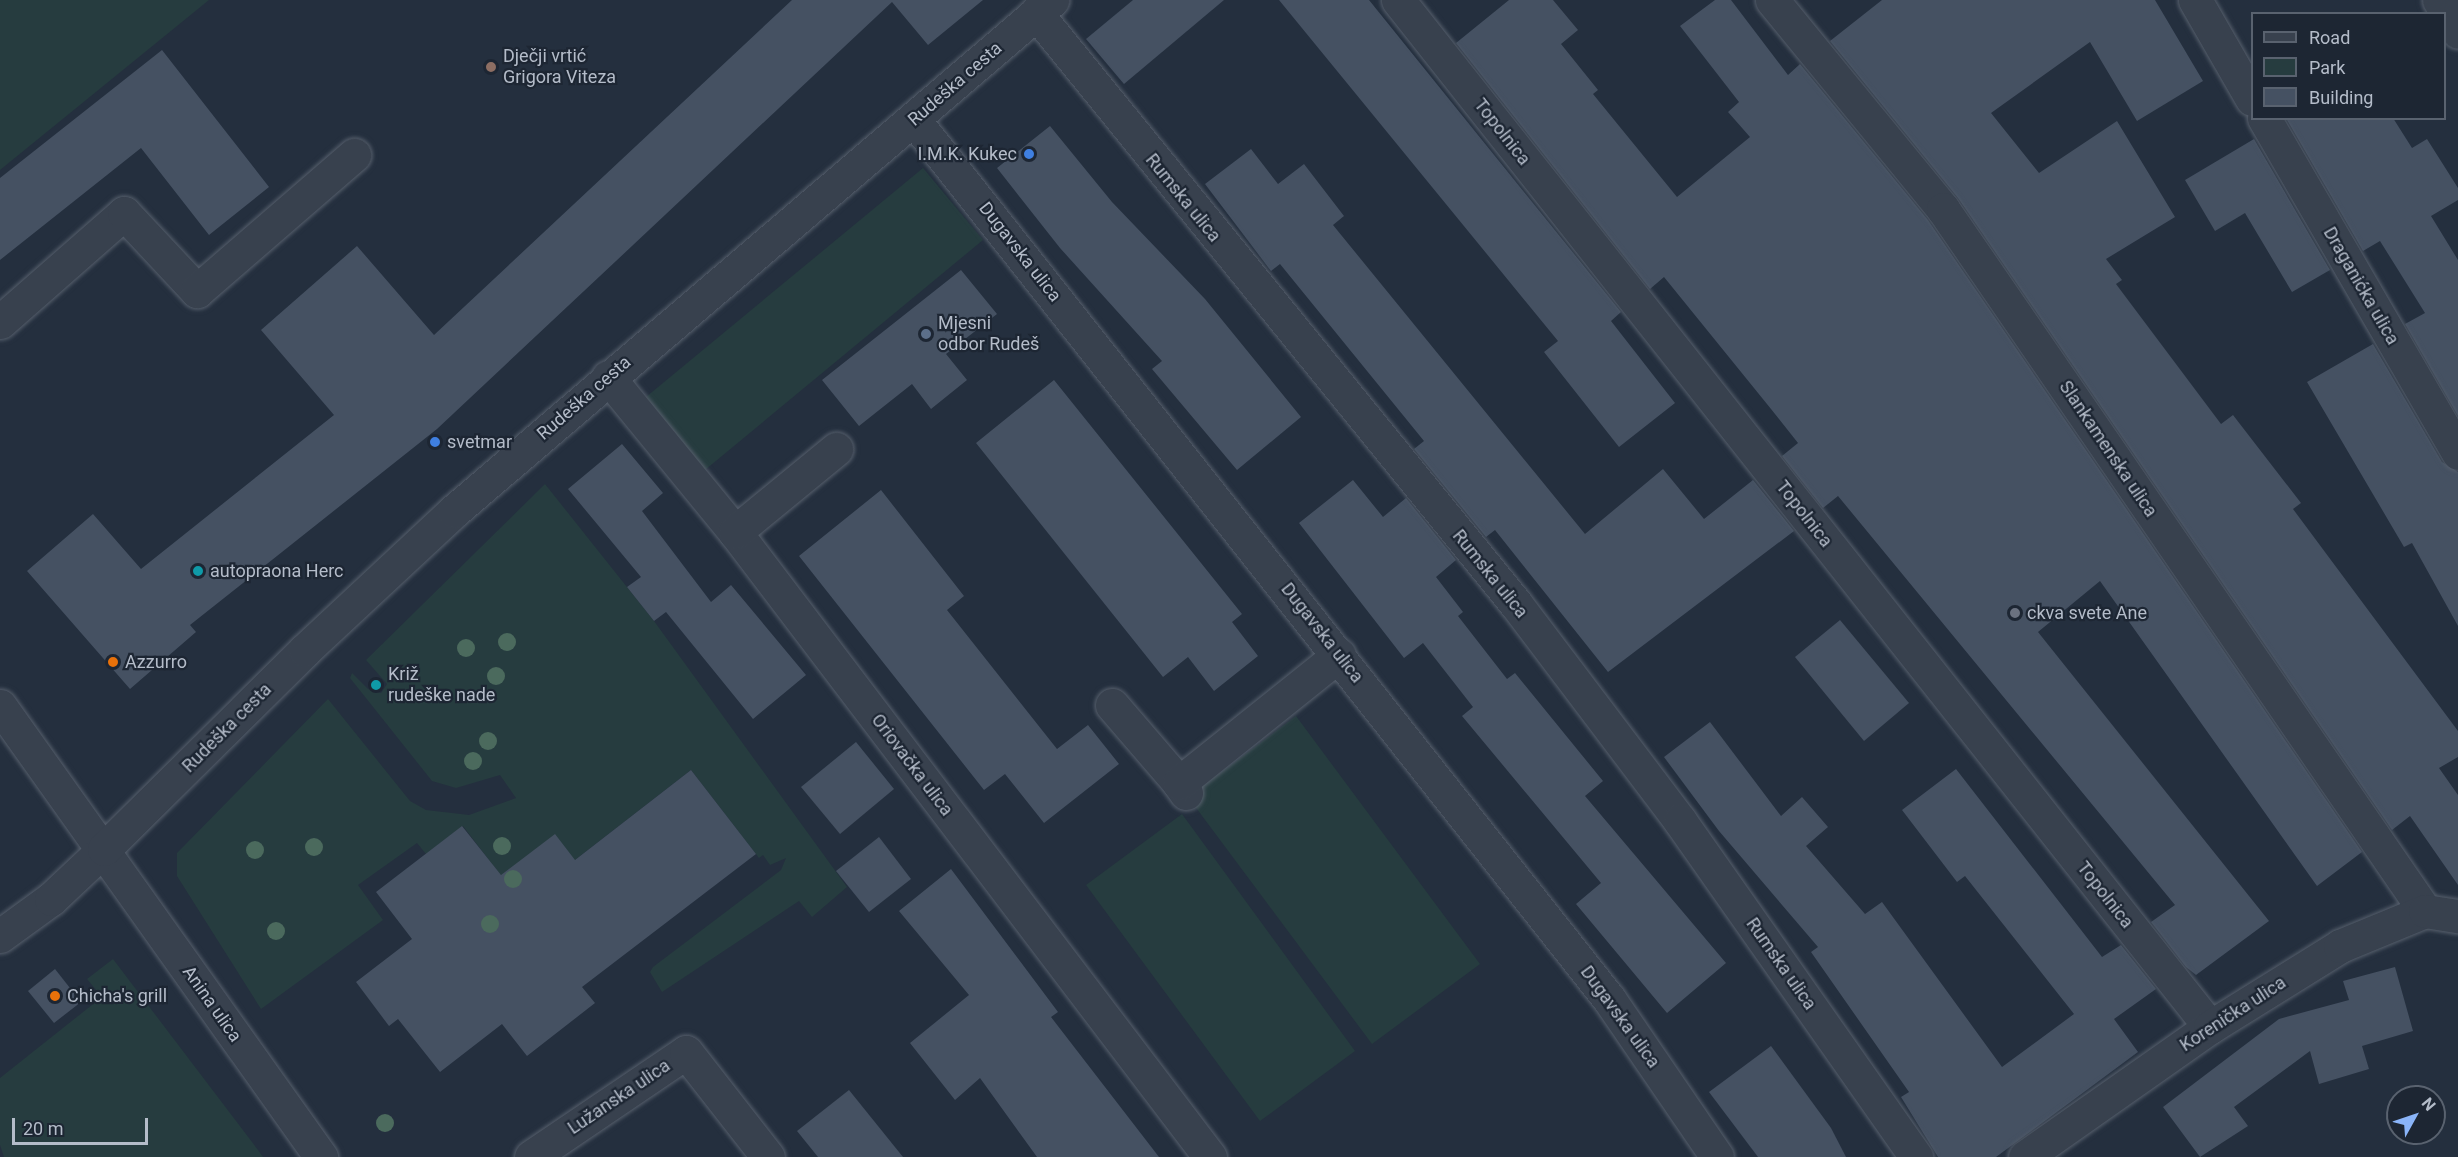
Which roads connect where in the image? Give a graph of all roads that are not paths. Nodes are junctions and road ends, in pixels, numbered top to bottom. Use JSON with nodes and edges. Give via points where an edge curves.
{"nodes":[{"id":1,"x":1398,"y":0,"type":"edge"},
{"id":2,"x":1772,"y":0,"type":"edge"},
{"id":3,"x":2195,"y":0,"type":"edge"},
{"id":4,"x":2439,"y":0,"type":"edge"},
{"id":5,"x":1044,"y":6,"type":"edge"},
{"id":6,"x":2458,"y":32,"type":"edge"},
{"id":7,"x":2251,"y":96,"type":"edge"},
{"id":8,"x":914,"y":120,"type":"junction"},
{"id":9,"x":2265,"y":120,"type":"edge"},
{"id":10,"x":354,"y":155,"type":"dead end"},
{"id":11,"x":0,"y":322,"type":"edge"},
{"id":12,"x":608,"y":377,"type":"junction"},
{"id":13,"x":836,"y":448,"type":"dead end"},
{"id":14,"x":2458,"y":453,"type":"edge"},
{"id":15,"x":735,"y":532,"type":"junction"},
{"id":16,"x":1339,"y":655,"type":"junction"},
{"id":17,"x":1112,"y":705,"type":"dead end"},
{"id":18,"x":0,"y":706,"type":"edge"},
{"id":19,"x":104,"y":849,"type":"junction"},
{"id":20,"x":2425,"y":911,"type":"junction"},
{"id":21,"x":2458,"y":916,"type":"edge"},
{"id":22,"x":0,"y":936,"type":"edge"},
{"id":23,"x":2210,"y":1028,"type":"junction"},
{"id":24,"x":321,"y":1157,"type":"edge"},
{"id":25,"x":531,"y":1157,"type":"edge"},
{"id":26,"x":768,"y":1157,"type":"edge"},
{"id":27,"x":1210,"y":1157,"type":"edge"},
{"id":28,"x":1717,"y":1157,"type":"edge"},
{"id":29,"x":1916,"y":1157,"type":"edge"},
{"id":30,"x":2025,"y":1157,"type":"edge"}],
"edges":[{"from":1,"to":23,"type":"street","name":"Topolnica"},
{"from":2,"to":20,"type":"street","name":"Slankamenska ulica","via":[[1943,209]]},
{"from":3,"to":7,"type":"street"},
{"from":4,"to":6,"type":"street"},
{"from":5,"to":8,"type":"street","name":"Rudeška cesta"},
{"from":5,"to":29,"type":"street","name":"Rumska ulica","via":[[1516,604],[1680,821]]},
{"from":8,"to":12,"type":"street","name":"Rudeška cesta"},
{"from":8,"to":16,"type":"street","name":"Dugavska ulica"},
{"from":9,"to":14,"type":"street","name":"Draganićka ulica"},
{"from":10,"to":11,"type":"street","via":[[197,291],[124,213]]},
{"from":12,"to":15,"type":"street","name":"Oriovačka ulica"},
{"from":12,"to":19,"type":"street","name":"Rudeška cesta","via":[[304,650]]},
{"from":13,"to":15,"type":"street"},
{"from":15,"to":27,"type":"street","name":"Oriovačka ulica"},
{"from":16,"to":17,"type":"street","via":[[1183,788]]},
{"from":16,"to":28,"type":"street","name":"Dugavska ulica","via":[[1609,999]]},
{"from":18,"to":19,"type":"street","name":"Anina ulica"},
{"from":19,"to":22,"type":"street","name":"Rudeška cesta","via":[[51,898]]},
{"from":19,"to":24,"type":"street","name":"Anina ulica"},
{"from":20,"to":21,"type":"street"},
{"from":20,"to":23,"type":"street","name":"Korenička ulica","via":[[2340,946]]},
{"from":23,"to":30,"type":"street","name":"Korenička ulica"},
{"from":25,"to":26,"type":"street","name":"Lužanska ulica","via":[[686,1052]]}]}
